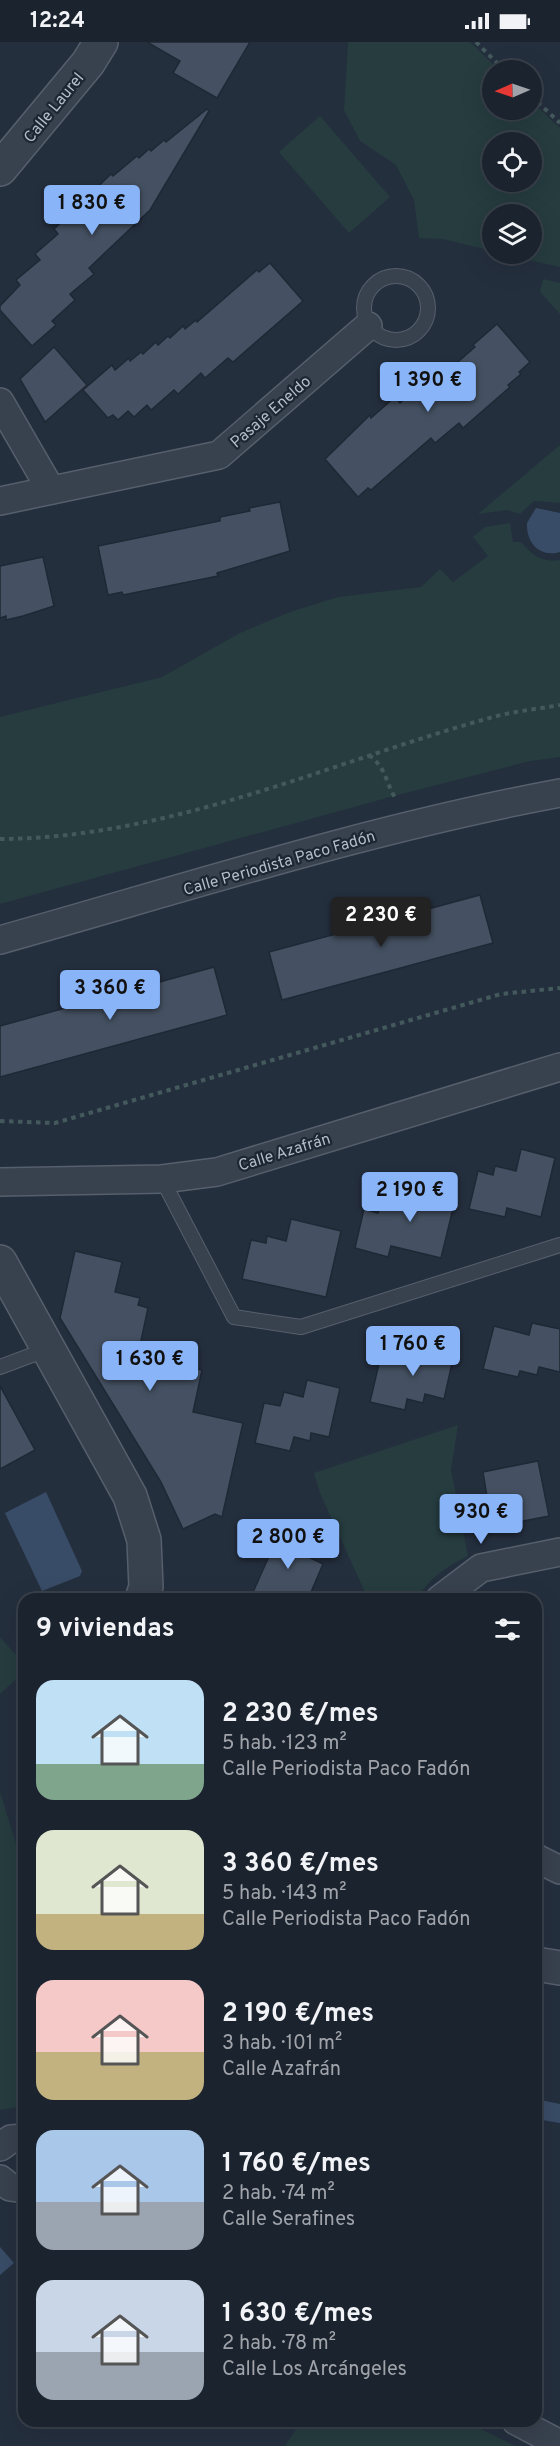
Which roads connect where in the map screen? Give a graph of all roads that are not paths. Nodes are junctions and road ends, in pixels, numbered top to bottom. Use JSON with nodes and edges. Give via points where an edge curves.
{"nodes":[{"id":1,"x":101,"y":42,"type":"edge"},
{"id":2,"x":0,"y":169,"type":"edge"},
{"id":3,"x":369,"y":326,"type":"junction"},
{"id":4,"x":0,"y":402,"type":"edge"},
{"id":5,"x":51,"y":490,"type":"junction"},
{"id":6,"x":0,"y":501,"type":"edge"},
{"id":7,"x":560,"y":794,"type":"edge"},
{"id":8,"x":0,"y":940,"type":"edge"},
{"id":9,"x":560,"y":1067,"type":"edge"},
{"id":10,"x":162,"y":1179,"type":"junction"},
{"id":11,"x":0,"y":1182,"type":"edge"},
{"id":12,"x":560,"y":1245,"type":"edge"},
{"id":13,"x":0,"y":1262,"type":"edge"},
{"id":14,"x":48,"y":1349,"type":"junction"},
{"id":15,"x":0,"y":1367,"type":"edge"},
{"id":16,"x":560,"y":1552,"type":"edge"},
{"id":17,"x":144,"y":1593,"type":"edge"},
{"id":18,"x":448,"y":1593,"type":"edge"},
{"id":19,"x":542,"y":1861,"type":"edge"},
{"id":20,"x":560,"y":1870,"type":"edge"},
{"id":21,"x":542,"y":1965,"type":"edge"},
{"id":22,"x":560,"y":1968,"type":"edge"},
{"id":23,"x":18,"y":2138,"type":"edge"},
{"id":24,"x":0,"y":2147,"type":"edge"},
{"id":25,"x":0,"y":2179,"type":"edge"},
{"id":26,"x":18,"y":2188,"type":"edge"},
{"id":27,"x":527,"y":2427,"type":"edge"},
{"id":28,"x":560,"y":2444,"type":"edge"}],
"edges":[{"from":1,"to":2,"type":"street","name":"Calle Laurel"},
{"from":3,"to":3,"type":"lane","via":[[379,336],[391,340],[405,339],[417,332],[428,312],[423,291],[404,277],[381,279],[365,298],[363,312]]},
{"from":3,"to":5,"type":"street","name":"Pasaje Eneldo","via":[[219,455]]},
{"from":4,"to":5,"type":"street"},
{"from":5,"to":6,"type":"street","name":"Pasaje Eneldo"},
{"from":7,"to":8,"type":"street","name":"Calle Periodista Paco Fadón","via":[[407,826]]},
{"from":9,"to":10,"type":"street","name":"Calle Azafrán","via":[[217,1172]]},
{"from":10,"to":11,"type":"street","name":"Calle Azafrán"},
{"from":10,"to":12,"type":"lane","via":[[234,1317],[301,1328]]},
{"from":13,"to":14,"type":"street"},
{"from":14,"to":15,"type":"lane"},
{"from":14,"to":17,"type":"street","via":[[130,1497],[144,1540]]},
{"from":16,"to":18,"type":"street","via":[[481,1568]]},
{"from":19,"to":20,"type":"street"},
{"from":21,"to":22,"type":"street"},
{"from":23,"to":24,"type":"street"},
{"from":25,"to":26,"type":"street"},
{"from":27,"to":28,"type":"street"}]}
